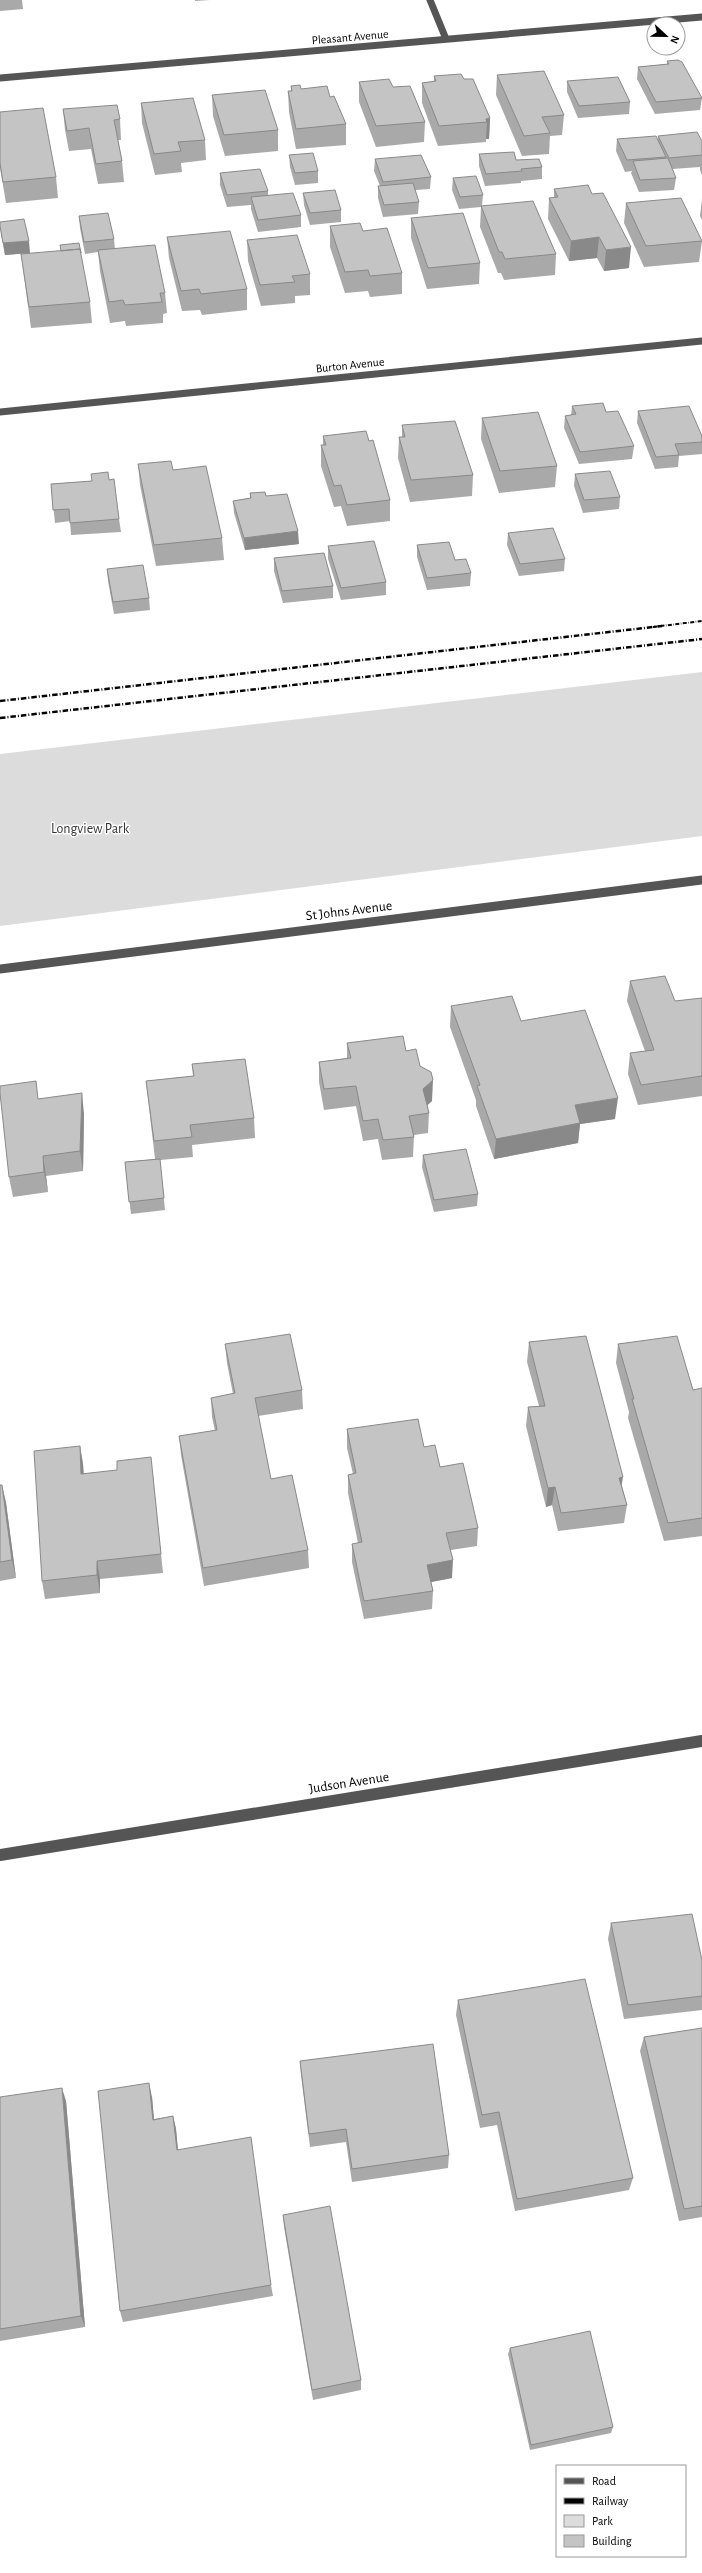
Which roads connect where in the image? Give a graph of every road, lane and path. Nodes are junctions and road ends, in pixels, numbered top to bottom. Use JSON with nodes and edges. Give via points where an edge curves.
{"nodes":[{"id":1,"x":430,"y":0,"type":"edge"},
{"id":2,"x":702,"y":17,"type":"edge"},
{"id":3,"x":446,"y":39,"type":"junction"},
{"id":4,"x":0,"y":78,"type":"edge"},
{"id":5,"x":702,"y":342,"type":"edge"},
{"id":6,"x":0,"y":412,"type":"edge"},
{"id":7,"x":702,"y":880,"type":"edge"},
{"id":8,"x":0,"y":970,"type":"edge"},
{"id":9,"x":702,"y":1741,"type":"edge"},
{"id":10,"x":0,"y":1855,"type":"edge"}],
"edges":[{"from":1,"to":3,"type":"street"},
{"from":2,"to":3,"type":"street","name":"Pleasant Avenue"},
{"from":3,"to":4,"type":"street","name":"Pleasant Avenue"},
{"from":5,"to":6,"type":"street","name":"Burton Avenue"},
{"from":7,"to":8,"type":"street","name":"St Johns Avenue"},
{"from":9,"to":10,"type":"street","name":"Judson Avenue"}]}
